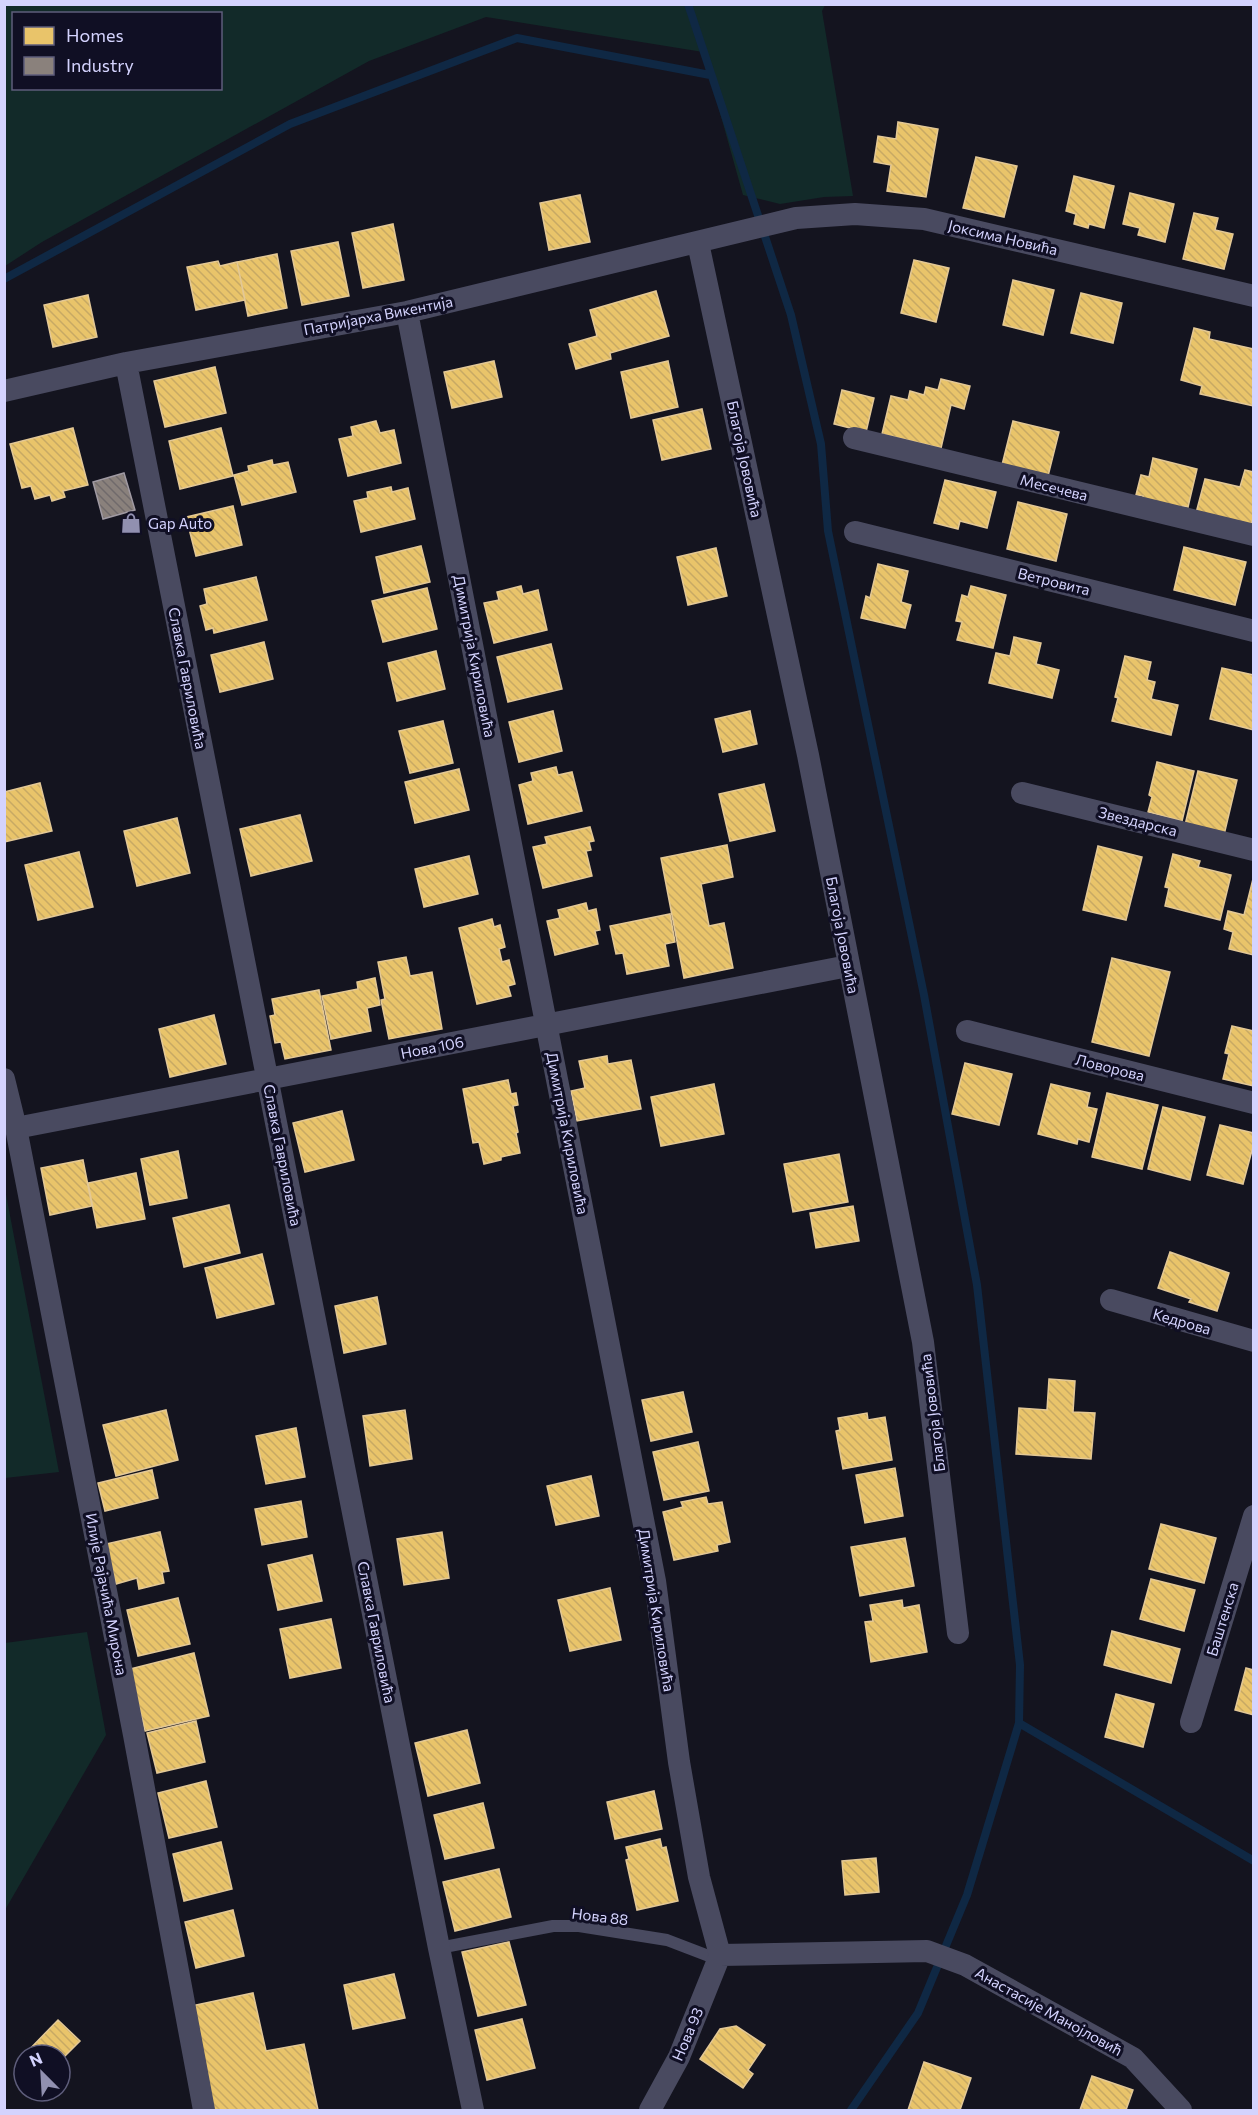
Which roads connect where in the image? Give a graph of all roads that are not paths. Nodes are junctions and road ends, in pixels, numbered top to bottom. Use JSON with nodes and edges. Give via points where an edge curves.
{"nodes":[{"id":1,"x":749,"y":230,"type":"joint"},
{"id":2,"x":698,"y":243,"type":"junction"},
{"id":3,"x":1254,"y":296,"type":"edge"},
{"id":4,"x":407,"y":312,"type":"junction"},
{"id":5,"x":126,"y":363,"type":"junction"},
{"id":6,"x":4,"y":391,"type":"edge"},
{"id":7,"x":854,"y":438,"type":"dead end"},
{"id":8,"x":855,"y":532,"type":"dead end"},
{"id":9,"x":1254,"y":535,"type":"edge"},
{"id":10,"x":1254,"y":631,"type":"edge"},
{"id":11,"x":1022,"y":793,"type":"dead end"},
{"id":12,"x":1254,"y":850,"type":"edge"},
{"id":13,"x":848,"y":966,"type":"junction"},
{"id":14,"x":547,"y":1025,"type":"junction"},
{"id":15,"x":967,"y":1031,"type":"dead end"},
{"id":16,"x":4,"y":1079,"type":"edge"},
{"id":17,"x":267,"y":1079,"type":"junction"},
{"id":18,"x":1254,"y":1103,"type":"edge"},
{"id":19,"x":16,"y":1128,"type":"junction"},
{"id":20,"x":1111,"y":1300,"type":"dead end"},
{"id":21,"x":1254,"y":1341,"type":"edge"},
{"id":22,"x":1254,"y":1516,"type":"edge"},
{"id":23,"x":958,"y":1633,"type":"dead end"},
{"id":24,"x":1191,"y":1722,"type":"dead end"},
{"id":25,"x":439,"y":1948,"type":"junction"},
{"id":26,"x":720,"y":1955,"type":"junction"},
{"id":27,"x":204,"y":2110,"type":"edge"},
{"id":28,"x":473,"y":2110,"type":"edge"},
{"id":29,"x":650,"y":2110,"type":"edge"},
{"id":30,"x":1180,"y":2110,"type":"edge"}],
"edges":[{"from":1,"to":2,"type":"street","name":"Патријарха Викентија"},
{"from":1,"to":3,"type":"street","name":"Јоксима Новића","via":[[796,218],[855,214],[924,219]]},
{"from":2,"to":4,"type":"street","name":"Патријарха Викентија"},
{"from":2,"to":13,"type":"street","name":"Благоја Јововића","via":[[806,743]]},
{"from":4,"to":5,"type":"street","name":"Патријарха Викентија"},
{"from":4,"to":14,"type":"street","name":"Димитрија Кириловића"},
{"from":5,"to":6,"type":"street","name":"Патријарха Викентија"},
{"from":5,"to":17,"type":"street","name":"Славка Гавриловића"},
{"from":7,"to":9,"type":"street","name":"Месечева"},
{"from":8,"to":10,"type":"street","name":"Ветровита"},
{"from":11,"to":12,"type":"street","name":"Звездарска"},
{"from":13,"to":14,"type":"street","name":"Нова 106"},
{"from":13,"to":23,"type":"street","name":"Благоја Јововића","via":[[923,1341]]},
{"from":14,"to":17,"type":"street","name":"Нова 106"},
{"from":14,"to":26,"type":"street","name":"Димитрија Кириловића","via":[[655,1581],[699,1877]]},
{"from":15,"to":18,"type":"street","name":"Ловорова"},
{"from":16,"to":19,"type":"street","name":"Илије Рајачића Мирона"},
{"from":17,"to":19,"type":"street","name":"Нова 106"},
{"from":17,"to":25,"type":"street","name":"Славка Гавриловића"},
{"from":19,"to":27,"type":"street","name":"Илије Рајачића Мирона"},
{"from":20,"to":21,"type":"street","name":"Кедрова"},
{"from":22,"to":24,"type":"street","name":"Баштенска"},
{"from":25,"to":26,"type":"lane","name":"Нова 88","via":[[553,1926],[579,1926],[667,1940],[714,1958]]},
{"from":25,"to":28,"type":"street","name":"Славка Гавриловића"},
{"from":26,"to":29,"type":"street","name":"Нова 93","via":[[679,2057]]},
{"from":26,"to":30,"type":"street","name":"Анастасије Манојловић","via":[[927,1951],[965,1965],[1133,2058]]}]}
